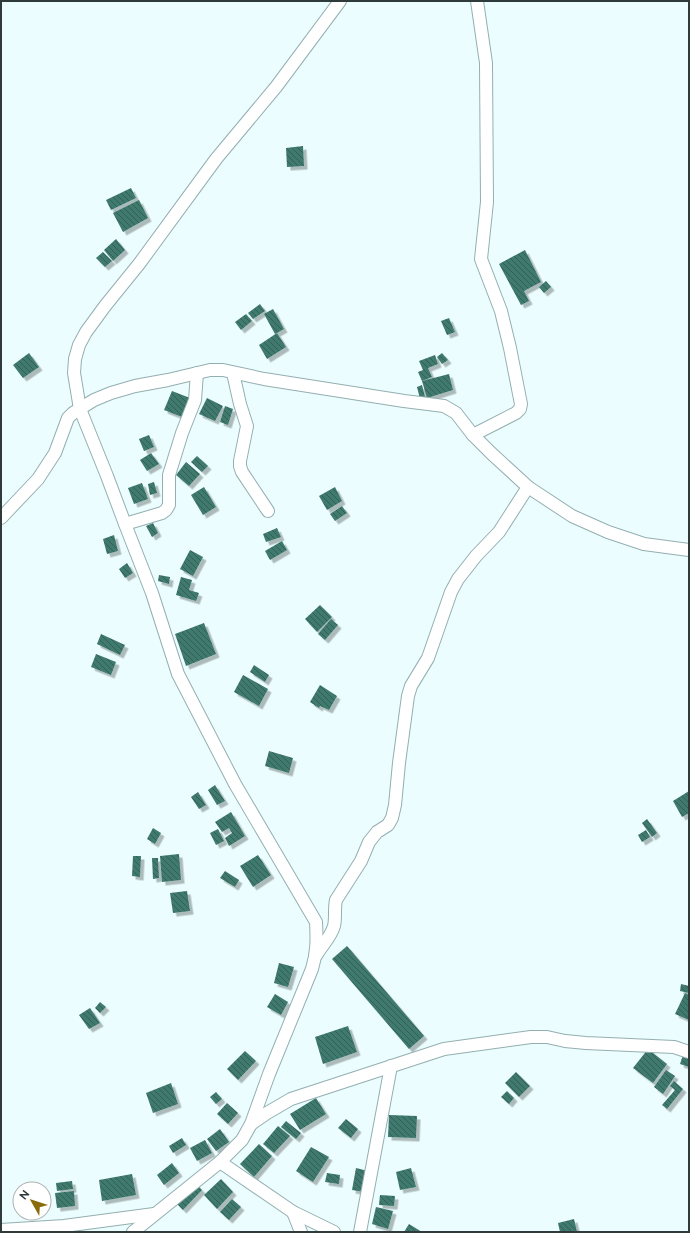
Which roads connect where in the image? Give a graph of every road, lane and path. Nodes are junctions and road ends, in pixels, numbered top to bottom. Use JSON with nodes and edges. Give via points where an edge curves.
{"nodes":[{"id":1,"x":340,"y":1,"type":"edge"},
{"id":2,"x":477,"y":1,"type":"edge"},
{"id":3,"x":197,"y":373,"type":"junction"},
{"id":4,"x":233,"y":373,"type":"junction"},
{"id":5,"x":80,"y":409,"type":"junction"},
{"id":6,"x":473,"y":435,"type":"junction"},
{"id":7,"x":528,"y":487,"type":"junction"},
{"id":8,"x":268,"y":511,"type":"dead end"},
{"id":9,"x":1,"y":518,"type":"edge"},
{"id":10,"x":125,"y":524,"type":"junction"},
{"id":11,"x":689,"y":550,"type":"edge"},
{"id":12,"x":316,"y":922,"type":"junction"},
{"id":13,"x":329,"y":937,"type":"junction"},
{"id":14,"x":316,"y":954,"type":"junction"},
{"id":15,"x":689,"y":1052,"type":"edge"},
{"id":16,"x":391,"y":1066,"type":"junction"},
{"id":17,"x":251,"y":1124,"type":"junction"},
{"id":18,"x":220,"y":1162,"type":"junction"},
{"id":19,"x":293,"y":1212,"type":"junction"},
{"id":20,"x":147,"y":1223,"type":"edge"},
{"id":21,"x":1,"y":1230,"type":"edge"},
{"id":22,"x":133,"y":1232,"type":"edge"},
{"id":23,"x":301,"y":1232,"type":"edge"},
{"id":24,"x":334,"y":1232,"type":"edge"},
{"id":25,"x":360,"y":1232,"type":"edge"}],
"edges":[{"from":1,"to":5,"type":"street","via":[[86,332],[75,359],[74,373]]},
{"from":2,"to":6,"type":"street","via":[[486,63],[487,202],[480,260],[501,311],[522,404],[516,413]]},
{"from":3,"to":4,"type":"street","via":[[223,370]]},
{"from":3,"to":5,"type":"street","via":[[111,393]]},
{"from":3,"to":10,"type":"street","via":[[194,400],[170,470],[169,506],[162,513]]},
{"from":4,"to":6,"type":"street","via":[[444,406],[456,413]]},
{"from":4,"to":8,"type":"street","via":[[247,426],[240,466]]},
{"from":5,"to":9,"type":"street","via":[[68,418],[55,453],[38,479]]},
{"from":5,"to":10,"type":"street"},
{"from":6,"to":7,"type":"street"},
{"from":7,"to":11,"type":"street","via":[[572,516],[608,532],[644,544]]},
{"from":7,"to":13,"type":"street","via":[[499,532],[476,556],[451,592],[428,658],[411,686],[408,696],[392,818],[369,842],[361,861],[336,900],[334,927]]},
{"from":10,"to":12,"type":"street","via":[[152,593],[178,674],[235,784]]},
{"from":12,"to":13,"type":"street"},
{"from":12,"to":14,"type":"street"},
{"from":13,"to":14,"type":"street"},
{"from":14,"to":17,"type":"street"},
{"from":15,"to":16,"type":"street","via":[[674,1047],[586,1043],[531,1037],[444,1049]]},
{"from":16,"to":17,"type":"street","via":[[291,1099]]},
{"from":16,"to":25,"type":"street"},
{"from":17,"to":18,"type":"street","via":[[242,1140]]},
{"from":18,"to":19,"type":"street"},
{"from":18,"to":20,"type":"street"},
{"from":19,"to":23,"type":"street"},
{"from":19,"to":24,"type":"street"},
{"from":20,"to":21,"type":"street"},
{"from":20,"to":22,"type":"street"}]}
